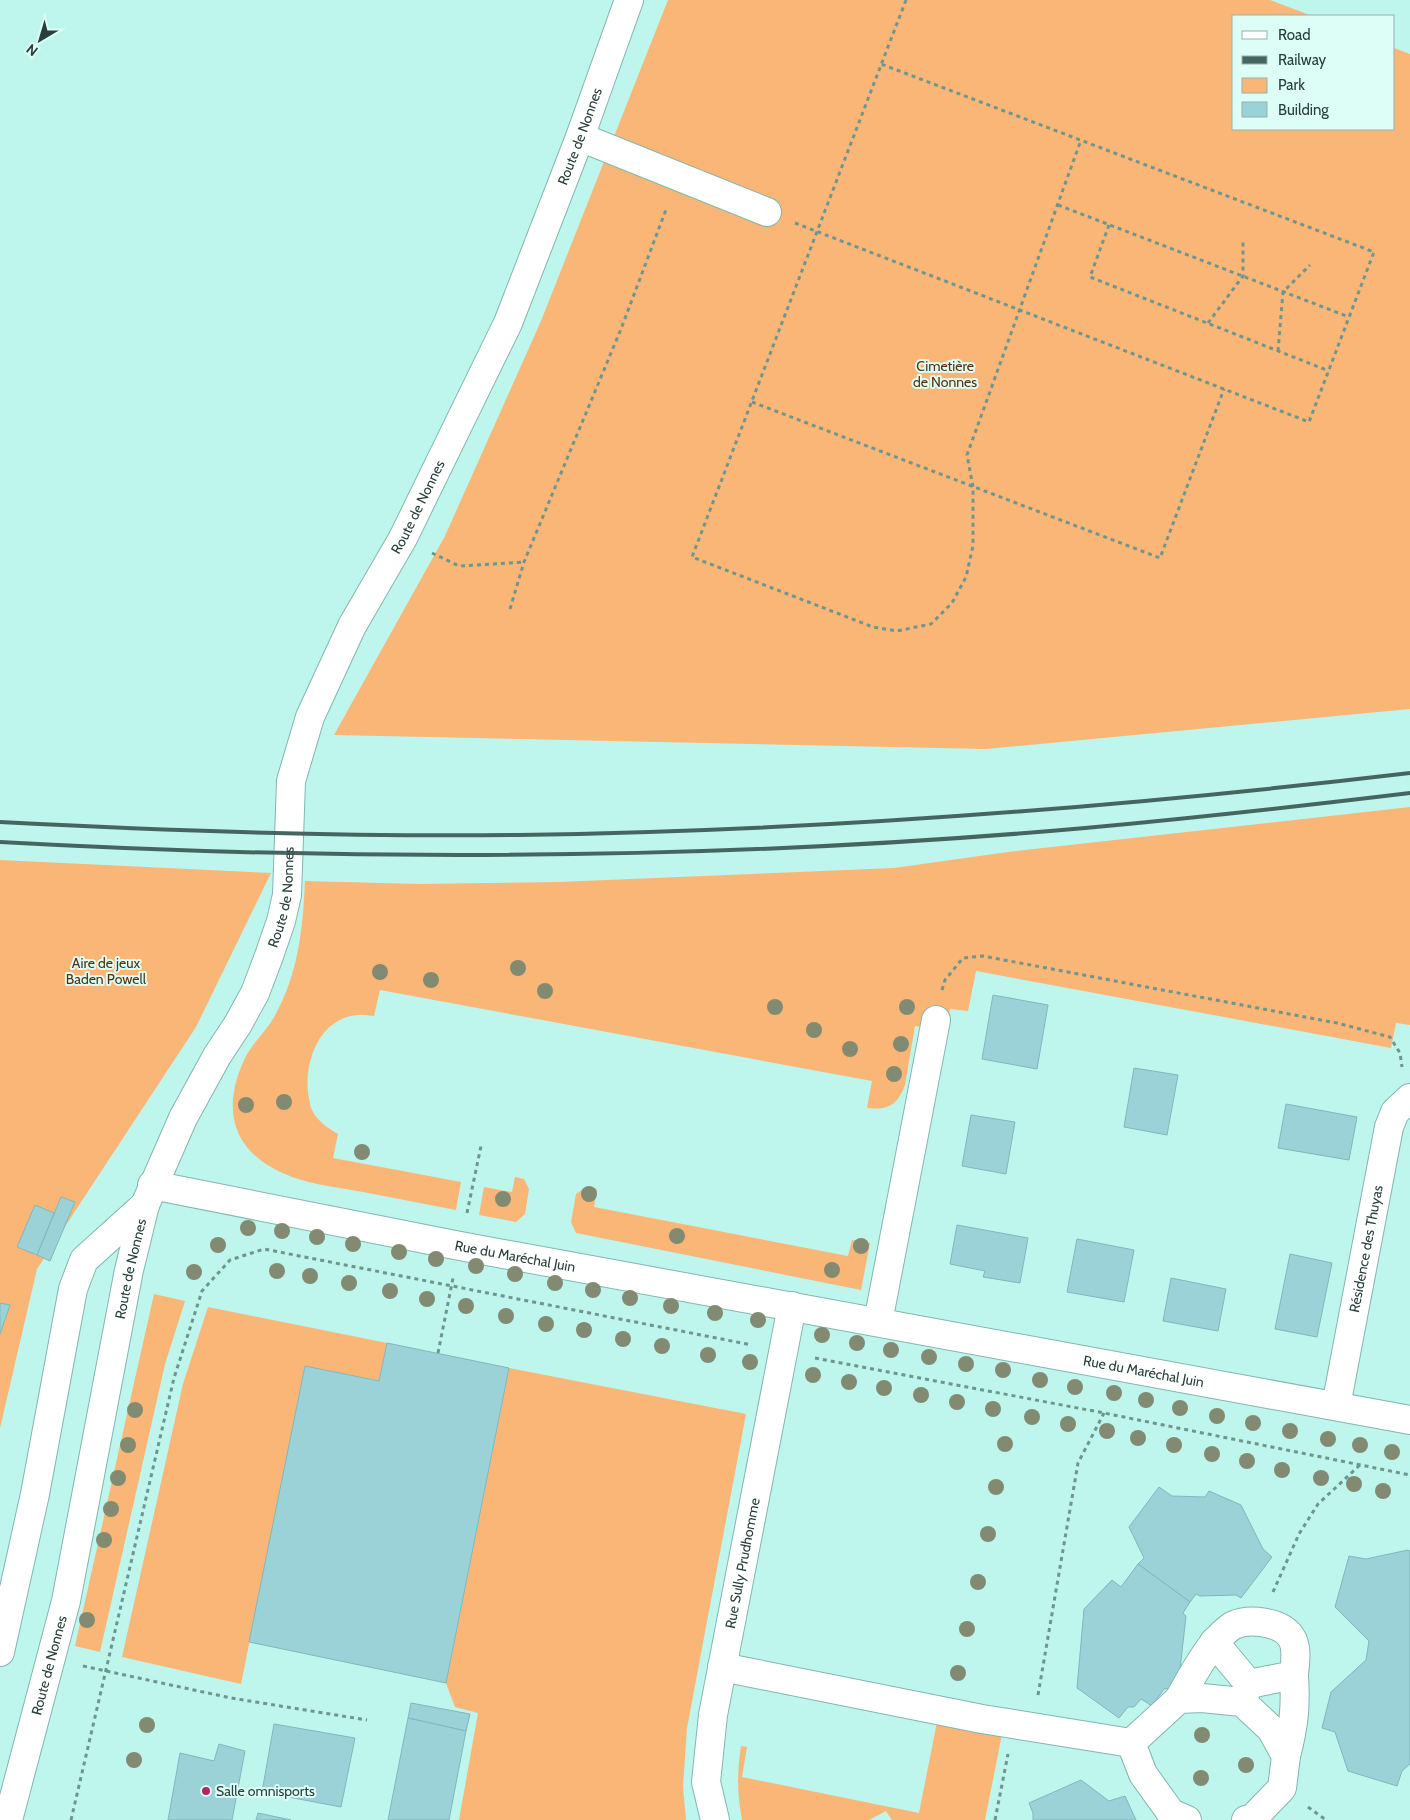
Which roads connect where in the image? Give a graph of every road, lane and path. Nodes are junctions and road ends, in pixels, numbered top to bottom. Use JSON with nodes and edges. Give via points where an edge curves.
{"nodes":[{"id":1,"x":629,"y":0,"type":"edge"},
{"id":2,"x":906,"y":0,"type":"edge"},
{"id":3,"x":881,"y":64,"type":"junction"},
{"id":4,"x":580,"y":137,"type":"junction"},
{"id":5,"x":1081,"y":140,"type":"junction"},
{"id":6,"x":679,"y":177,"type":"junction"},
{"id":7,"x":1058,"y":205,"type":"junction"},
{"id":8,"x":767,"y":212,"type":"joint"},
{"id":9,"x":1110,"y":225,"type":"junction"},
{"id":10,"x":817,"y":231,"type":"junction"},
{"id":11,"x":1242,"y":241,"type":"dead end"},
{"id":12,"x":1310,"y":265,"type":"dead end"},
{"id":13,"x":1243,"y":276,"type":"junction"},
{"id":14,"x":1283,"y":292,"type":"junction"},
{"id":15,"x":1019,"y":310,"type":"junction"},
{"id":16,"x":1349,"y":317,"type":"junction"},
{"id":17,"x":1208,"y":323,"type":"junction"},
{"id":18,"x":1278,"y":351,"type":"junction"},
{"id":19,"x":1329,"y":371,"type":"junction"},
{"id":20,"x":1224,"y":389,"type":"junction"},
{"id":21,"x":752,"y":402,"type":"junction"},
{"id":22,"x":973,"y":487,"type":"junction"},
{"id":23,"x":403,"y":538,"type":"junction"},
{"id":24,"x":524,"y":562,"type":"junction"},
{"id":25,"x":510,"y":609,"type":"dead end"},
{"id":26,"x":936,"y":1020,"type":"joint"},
{"id":27,"x":1408,"y":1099,"type":"edge"},
{"id":28,"x":149,"y":1195,"type":"junction"},
{"id":29,"x":792,"y":1306,"type":"junction"},
{"id":30,"x":878,"y":1322,"type":"junction"},
{"id":31,"x":783,"y":1352,"type":"junction"},
{"id":32,"x":1336,"y":1406,"type":"junction"},
{"id":33,"x":1104,"y":1413,"type":"junction"},
{"id":34,"x":1410,"y":1420,"type":"edge"},
{"id":35,"x":1360,"y":1465,"type":"junction"},
{"id":36,"x":1410,"y":1475,"type":"edge"},
{"id":37,"x":1255,"y":1621,"type":"junction"},
{"id":38,"x":1214,"y":1642,"type":"junction"},
{"id":39,"x":0,"y":1652,"type":"edge"},
{"id":40,"x":51,"y":1660,"type":"junction"},
{"id":41,"x":722,"y":1667,"type":"junction"},
{"id":42,"x":107,"y":1670,"type":"junction"},
{"id":43,"x":1294,"y":1675,"type":"junction"},
{"id":44,"x":1245,"y":1693,"type":"junction"},
{"id":45,"x":1179,"y":1699,"type":"junction"},
{"id":46,"x":367,"y":1720,"type":"dead end"},
{"id":47,"x":1023,"y":1726,"type":"junction"},
{"id":48,"x":1131,"y":1743,"type":"junction"},
{"id":49,"x":1286,"y":1756,"type":"junction"},
{"id":50,"x":8,"y":1820,"type":"edge"},
{"id":51,"x":71,"y":1820,"type":"edge"},
{"id":52,"x":715,"y":1820,"type":"edge"},
{"id":53,"x":995,"y":1820,"type":"edge"},
{"id":54,"x":1187,"y":1820,"type":"edge"},
{"id":55,"x":1246,"y":1820,"type":"edge"}],
"edges":[{"from":1,"to":4,"type":"street","name":"Route de Nonnes"},
{"from":2,"to":3,"type":"path"},
{"from":3,"to":5,"type":"path"},
{"from":3,"to":10,"type":"path"},
{"from":4,"to":6,"type":"street"},
{"from":4,"to":23,"type":"street","name":"Route de Nonnes","via":[[508,323]]},
{"from":5,"to":7,"type":"path"},
{"from":5,"to":16,"type":"path","via":[[1374,252]]},
{"from":6,"to":8,"type":"street"},
{"from":6,"to":24,"type":"path","via":[[621,329]]},
{"from":7,"to":9,"type":"path"},
{"from":7,"to":15,"type":"path"},
{"from":8,"to":10,"type":"path"},
{"from":9,"to":13,"type":"path"},
{"from":9,"to":17,"type":"path","via":[[1090,277]]},
{"from":10,"to":15,"type":"path"},
{"from":10,"to":21,"type":"path"},
{"from":11,"to":13,"type":"path"},
{"from":12,"to":14,"type":"path"},
{"from":13,"to":14,"type":"path"},
{"from":13,"to":17,"type":"path"},
{"from":14,"to":16,"type":"path"},
{"from":14,"to":18,"type":"path"},
{"from":15,"to":20,"type":"path"},
{"from":15,"to":22,"type":"path","via":[[967,455]]},
{"from":16,"to":19,"type":"path"},
{"from":17,"to":18,"type":"path"},
{"from":18,"to":19,"type":"path"},
{"from":19,"to":20,"type":"path","via":[[1309,422]]},
{"from":20,"to":22,"type":"path","via":[[1160,558]]},
{"from":21,"to":22,"type":"path"},
{"from":21,"to":22,"type":"path","via":[[692,556],[873,627],[897,631],[931,624],[952,602],[966,577],[973,546]]},
{"from":23,"to":24,"type":"path","via":[[459,566]]},
{"from":23,"to":28,"type":"street","name":"Route de Nonnes","via":[[352,626],[310,717],[291,781],[287,895],[255,993],[183,1118]]},
{"from":24,"to":25,"type":"path"},
{"from":26,"to":27,"type":"path","via":[[945,980],[963,958],[983,956],[1337,1023],[1390,1038],[1400,1053]]},
{"from":26,"to":30,"type":"street"},
{"from":27,"to":32,"type":"street","name":"Résidence des Thuyas","via":[[1395,1112],[1389,1127]]},
{"from":28,"to":29,"type":"street","name":"Rue du Maréchal Juin","via":[[460,1246]]},
{"from":28,"to":39,"type":"street","via":[[84,1260],[73,1288],[35,1494]]},
{"from":28,"to":40,"type":"street","name":"Route de Nonnes","via":[[129,1270],[66,1601]]},
{"from":29,"to":30,"type":"street","name":"Rue du Maréchal Juin"},
{"from":29,"to":31,"type":"street","name":"Rue Sully Prudhomme"},
{"from":30,"to":32,"type":"street","name":"Rue du Maréchal Juin"},
{"from":31,"to":33,"type":"path"},
{"from":31,"to":41,"type":"street","name":"Rue Sully Prudhomme"},
{"from":31,"to":42,"type":"path","via":[[264,1249],[230,1260],[202,1291],[174,1378]]},
{"from":32,"to":34,"type":"street","name":"Rue du Maréchal Juin"},
{"from":33,"to":35,"type":"path"},
{"from":33,"to":47,"type":"path","via":[[1078,1463]]},
{"from":35,"to":36,"type":"path"},
{"from":35,"to":37,"type":"path","via":[[1318,1504],[1299,1534],[1276,1587]]},
{"from":37,"to":38,"type":"street","via":[[1234,1625]]},
{"from":37,"to":43,"type":"street","via":[[1275,1624],[1291,1637],[1295,1653]]},
{"from":38,"to":44,"type":"street"},
{"from":38,"to":45,"type":"street"},
{"from":40,"to":42,"type":"path"},
{"from":40,"to":50,"type":"street","name":"Route de Nonnes"},
{"from":41,"to":47,"type":"street"},
{"from":41,"to":52,"type":"street","name":"Rue Sully Prudhomme","via":[[712,1715],[706,1782]]},
{"from":42,"to":46,"type":"path","via":[[232,1698]]},
{"from":42,"to":51,"type":"path"},
{"from":43,"to":44,"type":"street"},
{"from":43,"to":49,"type":"street","via":[[1294,1727]]},
{"from":44,"to":45,"type":"street"},
{"from":44,"to":49,"type":"street"},
{"from":45,"to":48,"type":"street"},
{"from":47,"to":48,"type":"street"},
{"from":47,"to":53,"type":"path"},
{"from":48,"to":54,"type":"street","via":[[1144,1774],[1171,1813]]},
{"from":49,"to":55,"type":"street","via":[[1282,1788],[1253,1818]]}]}
